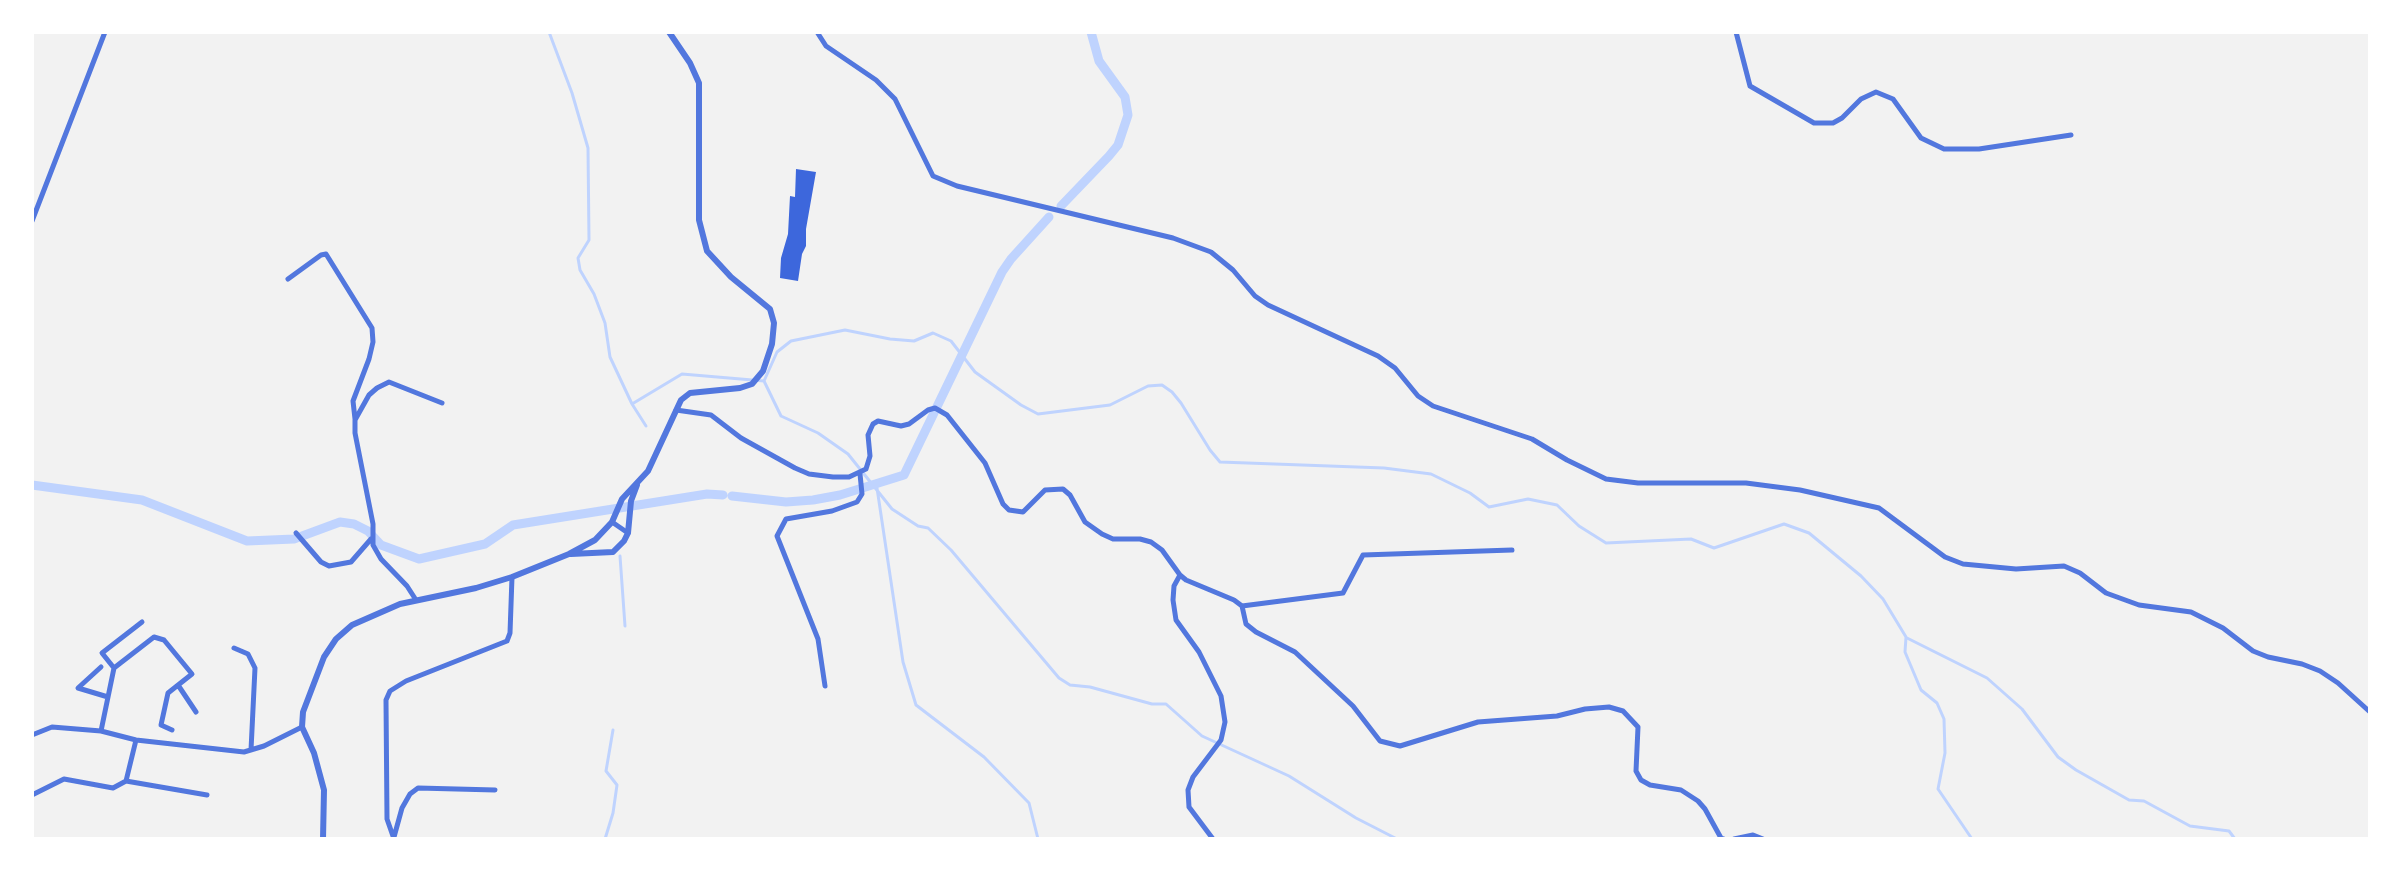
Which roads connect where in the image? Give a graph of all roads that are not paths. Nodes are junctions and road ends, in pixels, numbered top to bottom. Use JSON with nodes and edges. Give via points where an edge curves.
{"nodes":[{"id":1,"x":105,"y":32,"type":"edge"},
{"id":2,"x":669,"y":32,"type":"edge"},
{"id":3,"x":817,"y":32,"type":"edge"},
{"id":4,"x":1736,"y":32,"type":"edge"},
{"id":5,"x":2071,"y":135,"type":"dead end"},
{"id":6,"x":32,"y":221,"type":"edge"},
{"id":7,"x":288,"y":279,"type":"dead end"},
{"id":8,"x":442,"y":403,"type":"dead end"},
{"id":9,"x":675,"y":410,"type":"junction"},
{"id":10,"x":355,"y":420,"type":"junction"},
{"id":11,"x":860,"y":474,"type":"junction"},
{"id":12,"x":638,"y":481,"type":"junction"},
{"id":13,"x":612,"y":522,"type":"junction"},
{"id":14,"x":296,"y":533,"type":"dead end"},
{"id":15,"x":628,"y":533,"type":"junction"},
{"id":16,"x":371,"y":539,"type":"junction"},
{"id":17,"x":1512,"y":550,"type":"dead end"},
{"id":18,"x":569,"y":554,"type":"junction"},
{"id":19,"x":1180,"y":575,"type":"junction"},
{"id":20,"x":512,"y":577,"type":"junction"},
{"id":21,"x":416,"y":600,"type":"junction"},
{"id":22,"x":1242,"y":606,"type":"junction"},
{"id":23,"x":142,"y":622,"type":"dead end"},
{"id":24,"x":234,"y":648,"type":"dead end"},
{"id":25,"x":101,"y":667,"type":"dead end"},
{"id":26,"x":114,"y":668,"type":"junction"},
{"id":27,"x":178,"y":685,"type":"junction"},
{"id":28,"x":825,"y":686,"type":"dead end"},
{"id":29,"x":108,"y":697,"type":"junction"},
{"id":30,"x":196,"y":712,"type":"dead end"},
{"id":31,"x":2370,"y":712,"type":"edge"},
{"id":32,"x":302,"y":727,"type":"junction"},
{"id":33,"x":172,"y":730,"type":"dead end"},
{"id":34,"x":101,"y":731,"type":"junction"},
{"id":35,"x":32,"y":735,"type":"edge"},
{"id":36,"x":136,"y":740,"type":"junction"},
{"id":37,"x":251,"y":750,"type":"junction"},
{"id":38,"x":126,"y":781,"type":"junction"},
{"id":39,"x":495,"y":790,"type":"dead end"},
{"id":40,"x":32,"y":795,"type":"edge"},
{"id":41,"x":207,"y":795,"type":"dead end"},
{"id":42,"x":394,"y":838,"type":"edge"},
{"id":43,"x":323,"y":839,"type":"edge"},
{"id":44,"x":1213,"y":839,"type":"edge"},
{"id":45,"x":1724,"y":839,"type":"edge"},
{"id":46,"x":1734,"y":839,"type":"edge"},
{"id":47,"x":1763,"y":839,"type":"edge"}],
"edges":[{"from":1,"to":6,"type":"street"},
{"from":2,"to":9,"type":"street","via":[[699,83],[699,220],[707,251],[770,309],[774,323],[759,378],[740,388],[690,393]]},
{"from":3,"to":31,"type":"street","via":[[826,46],[895,99],[927,170],[940,180],[1211,252],[1255,296],[1378,356],[1433,406],[1532,439],[1606,479],[1800,490],[1879,508],[1945,557],[1963,564],[2064,566],[2106,593],[2139,605],[2191,612],[2253,651],[2320,671]]},
{"from":4,"to":5,"type":"street","via":[[1750,86],[1814,123],[1833,123],[1876,92],[1893,99],[1921,138],[1944,149]]},
{"from":7,"to":10,"type":"street","via":[[326,254],[372,328],[369,359],[353,401]]},
{"from":8,"to":10,"type":"street","via":[[389,382],[369,395]]},
{"from":9,"to":11,"type":"street","via":[[711,415],[741,438],[809,474]]},
{"from":9,"to":12,"type":"street","via":[[648,471]]},
{"from":10,"to":16,"type":"street"},
{"from":11,"to":19,"type":"street","via":[[870,456],[873,424],[909,424],[935,408],[947,415],[985,463],[1009,510],[1023,512],[1045,490],[1063,489],[1085,522],[1113,539],[1151,542]]},
{"from":11,"to":28,"type":"street","via":[[862,494],[857,502],[786,519],[777,536],[818,639]]},
{"from":12,"to":13,"type":"street"},
{"from":12,"to":15,"type":"street"},
{"from":13,"to":15,"type":"street"},
{"from":13,"to":18,"type":"street","via":[[595,540]]},
{"from":14,"to":16,"type":"street","via":[[329,566],[351,562]]},
{"from":15,"to":18,"type":"street","via":[[613,552]]},
{"from":16,"to":21,"type":"street"},
{"from":17,"to":22,"type":"street","via":[[1363,555],[1343,593]]},
{"from":18,"to":20,"type":"street"},
{"from":19,"to":22,"type":"street"},
{"from":19,"to":44,"type":"street","via":[[1174,586],[1176,620],[1221,696],[1225,722],[1221,740],[1188,790],[1189,807]]},
{"from":20,"to":21,"type":"street"},
{"from":20,"to":42,"type":"street","via":[[507,641],[390,691],[387,819]]},
{"from":21,"to":32,"type":"street","via":[[352,625],[336,639],[324,657]]},
{"from":22,"to":45,"type":"street","via":[[1246,624],[1295,652],[1389,745],[1478,722],[1609,707],[1623,711],[1638,727],[1636,771],[1641,780],[1681,790],[1698,801]]},
{"from":23,"to":26,"type":"street","via":[[102,653]]},
{"from":24,"to":37,"type":"street","via":[[248,654],[255,668]]},
{"from":25,"to":29,"type":"street","via":[[78,688]]},
{"from":26,"to":27,"type":"street","via":[[154,637],[164,640],[192,674]]},
{"from":26,"to":29,"type":"street"},
{"from":27,"to":30,"type":"street"},
{"from":27,"to":33,"type":"street","via":[[168,693],[161,725]]},
{"from":29,"to":34,"type":"street"},
{"from":32,"to":37,"type":"street"},
{"from":32,"to":43,"type":"street","via":[[324,790]]},
{"from":34,"to":35,"type":"street","via":[[52,727]]},
{"from":34,"to":36,"type":"street"},
{"from":36,"to":37,"type":"street"},
{"from":36,"to":38,"type":"street"},
{"from":38,"to":40,"type":"street","via":[[113,788],[64,779]]},
{"from":38,"to":41,"type":"street"},
{"from":39,"to":42,"type":"street","via":[[418,788],[402,808]]},
{"from":46,"to":47,"type":"street"}]}
